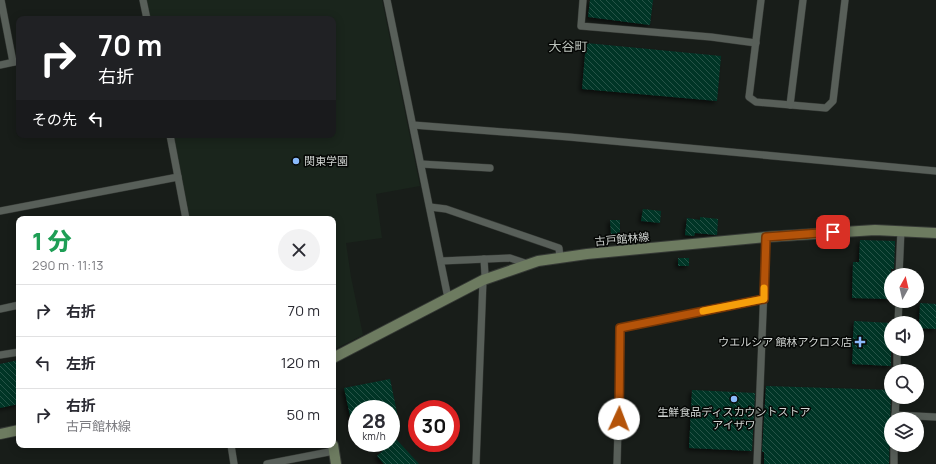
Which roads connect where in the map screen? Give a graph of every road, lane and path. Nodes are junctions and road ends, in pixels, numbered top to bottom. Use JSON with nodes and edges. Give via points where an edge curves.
{"nodes":[{"id":1,"x":1,"y":0,"type":"edge"},
{"id":2,"x":143,"y":0,"type":"edge"},
{"id":3,"x":387,"y":0,"type":"edge"},
{"id":4,"x":583,"y":0,"type":"edge"},
{"id":5,"x":761,"y":0,"type":"edge"},
{"id":6,"x":803,"y":0,"type":"edge"},
{"id":7,"x":845,"y":0,"type":"edge"},
{"id":8,"x":146,"y":16,"type":"edge"},
{"id":9,"x":2,"y":18,"type":"edge"},
{"id":10,"x":756,"y":43,"type":"junction"},
{"id":11,"x":16,"y":62,"type":"edge"},
{"id":12,"x":0,"y":65,"type":"edge"},
{"id":13,"x":790,"y":105,"type":"junction"},
{"id":14,"x":413,"y":125,"type":"junction"},
{"id":15,"x":171,"y":138,"type":"edge"},
{"id":16,"x":421,"y":164,"type":"junction"},
{"id":17,"x":490,"y":168,"type":"dead end"},
{"id":18,"x":936,"y":171,"type":"edge"},
{"id":19,"x":178,"y":177,"type":"junction"},
{"id":20,"x":430,"y":207,"type":"junction"},
{"id":21,"x":0,"y":211,"type":"edge"},
{"id":22,"x":185,"y":216,"type":"edge"},
{"id":23,"x":901,"y":230,"type":"junction"},
{"id":24,"x":936,"y":232,"type":"edge"},
{"id":25,"x":766,"y":237,"type":"junction"},
{"id":26,"x":560,"y":258,"type":"junction"},
{"id":27,"x":484,"y":259,"type":"junction"},
{"id":28,"x":441,"y":261,"type":"junction"},
{"id":29,"x":528,"y":264,"type":"junction"},
{"id":30,"x":900,"y":268,"type":"edge"},
{"id":31,"x":483,"y":280,"type":"junction"},
{"id":32,"x":448,"y":298,"type":"junction"},
{"id":33,"x":764,"y":299,"type":"junction"},
{"id":34,"x":16,"y":306,"type":"edge"},
{"id":35,"x":0,"y":309,"type":"edge"},
{"id":36,"x":16,"y":352,"type":"edge"},
{"id":37,"x":0,"y":355,"type":"edge"},
{"id":38,"x":336,"y":356,"type":"edge"},
{"id":39,"x":924,"y":417,"type":"edge"},
{"id":40,"x":936,"y":417,"type":"edge"},
{"id":41,"x":16,"y":431,"type":"edge"},
{"id":42,"x":0,"y":434,"type":"edge"},
{"id":43,"x":231,"y":448,"type":"edge"},
{"id":44,"x":333,"y":448,"type":"edge"},
{"id":45,"x":894,"y":452,"type":"edge"},
{"id":46,"x":234,"y":464,"type":"edge"},
{"id":47,"x":268,"y":464,"type":"edge"},
{"id":48,"x":336,"y":464,"type":"edge"},
{"id":49,"x":476,"y":464,"type":"edge"},
{"id":50,"x":617,"y":464,"type":"edge"},
{"id":51,"x":757,"y":464,"type":"edge"},
{"id":52,"x":894,"y":464,"type":"edge"}],
"edges":[{"from":1,"to":9,"type":"street"},
{"from":2,"to":8,"type":"street"},
{"from":3,"to":14,"type":"street"},
{"from":4,"to":10,"type":"street","via":[[580,26]]},
{"from":5,"to":10,"type":"street"},
{"from":6,"to":13,"type":"street"},
{"from":7,"to":13,"type":"street","via":[[833,101],[826,108]]},
{"from":9,"to":11,"type":"street"},
{"from":10,"to":13,"type":"street","via":[[749,97],[756,102]]},
{"from":11,"to":12,"type":"street"},
{"from":14,"to":16,"type":"street"},
{"from":14,"to":18,"type":"street","via":[[562,136]]},
{"from":15,"to":19,"type":"street"},
{"from":16,"to":17,"type":"street"},
{"from":16,"to":20,"type":"street"},
{"from":19,"to":21,"type":"street"},
{"from":19,"to":22,"type":"street"},
{"from":20,"to":26,"type":"street","via":[[446,209],[560,248]]},
{"from":20,"to":28,"type":"street"},
{"from":23,"to":24,"type":"main road","name":"古戸館林線"},
{"from":23,"to":25,"type":"main road","name":"古戸館林線"},
{"from":23,"to":30,"type":"street"},
{"from":25,"to":26,"type":"main road","name":"古戸館林線"},
{"from":25,"to":33,"type":"street"},
{"from":26,"to":29,"type":"main road","name":"古戸館林線"},
{"from":27,"to":28,"type":"street"},
{"from":27,"to":29,"type":"street","via":[[510,258]]},
{"from":27,"to":31,"type":"street"},
{"from":28,"to":32,"type":"street"},
{"from":29,"to":31,"type":"main road","name":"古戸館林線"},
{"from":31,"to":32,"type":"main road","name":"古戸館林線"},
{"from":31,"to":49,"type":"street"},
{"from":32,"to":38,"type":"main road","name":"古戸館林線"},
{"from":33,"to":50,"type":"street","via":[[620,328]]},
{"from":33,"to":51,"type":"street"},
{"from":34,"to":35,"type":"street"},
{"from":36,"to":37,"type":"street"},
{"from":39,"to":40,"type":"street"},
{"from":41,"to":42,"type":"main road"},
{"from":43,"to":46,"type":"street"},
{"from":44,"to":47,"type":"street"},
{"from":44,"to":48,"type":"main road"},
{"from":45,"to":52,"type":"street"}]}
